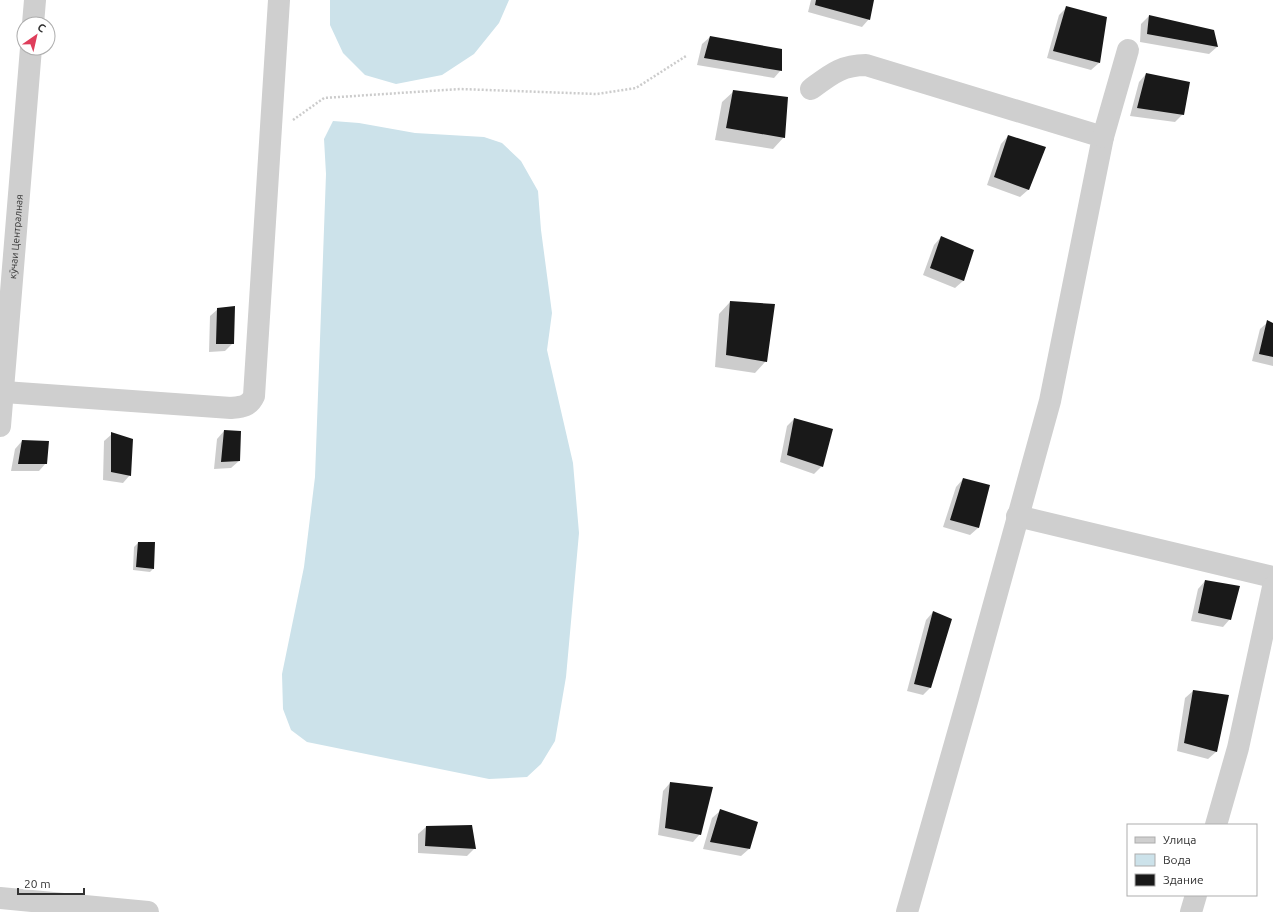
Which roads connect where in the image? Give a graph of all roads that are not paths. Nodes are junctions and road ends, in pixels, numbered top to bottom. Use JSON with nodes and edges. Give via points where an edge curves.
{"nodes":[{"id":1,"x":35,"y":0,"type":"edge"},
{"id":2,"x":279,"y":0,"type":"edge"},
{"id":3,"x":34,"y":16,"type":"edge"},
{"id":4,"x":1128,"y":50,"type":"dead end"},
{"id":5,"x":30,"y":56,"type":"edge"},
{"id":6,"x":811,"y":89,"type":"dead end"},
{"id":7,"x":1103,"y":136,"type":"junction"},
{"id":8,"x":4,"y":392,"type":"junction"},
{"id":9,"x":0,"y":426,"type":"edge"},
{"id":10,"x":1017,"y":516,"type":"junction"},
{"id":11,"x":1273,"y":576,"type":"edge"},
{"id":12,"x":1273,"y":587,"type":"edge"},
{"id":13,"x":1216,"y":824,"type":"edge"},
{"id":14,"x":1196,"y":896,"type":"edge"},
{"id":15,"x":0,"y":898,"type":"edge"},
{"id":16,"x":148,"y":912,"type":"edge"},
{"id":17,"x":907,"y":912,"type":"edge"},
{"id":18,"x":1191,"y":912,"type":"edge"}],
"edges":[{"from":1,"to":3,"type":"street"},
{"from":2,"to":8,"type":"street","via":[[254,396],[251,401],[247,406],[231,408]]},
{"from":4,"to":7,"type":"street"},
{"from":5,"to":8,"type":"street","name":"кӯчаи Централная"},
{"from":6,"to":7,"type":"street","via":[[834,71],[851,65],[866,65]]},
{"from":7,"to":10,"type":"street","via":[[1050,401]]},
{"from":8,"to":9,"type":"street","name":"кӯчаи Централная"},
{"from":10,"to":11,"type":"street"},
{"from":10,"to":17,"type":"street"},
{"from":12,"to":13,"type":"street","via":[[1238,748]]},
{"from":14,"to":18,"type":"street"},
{"from":15,"to":16,"type":"street"}]}
